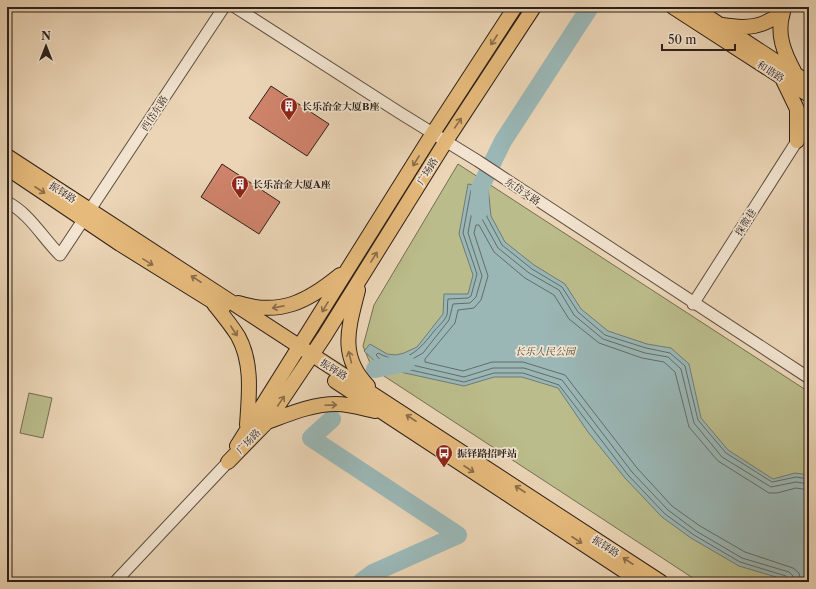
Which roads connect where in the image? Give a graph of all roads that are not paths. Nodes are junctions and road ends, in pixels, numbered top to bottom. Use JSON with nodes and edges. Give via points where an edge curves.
{"nodes":[{"id":1,"x":224,"y":7,"type":"edge"},
{"id":2,"x":235,"y":7,"type":"edge"},
{"id":3,"x":515,"y":7,"type":"edge"},
{"id":4,"x":534,"y":7,"type":"edge"},
{"id":5,"x":674,"y":7,"type":"edge"},
{"id":6,"x":693,"y":7,"type":"edge"},
{"id":7,"x":784,"y":9,"type":"edge"},
{"id":8,"x":720,"y":25,"type":"junction"},
{"id":9,"x":788,"y":76,"type":"junction"},
{"id":10,"x":809,"y":83,"type":"edge"},
{"id":11,"x":809,"y":95,"type":"edge"},
{"id":12,"x":433,"y":133,"type":"junction"},
{"id":13,"x":809,"y":133,"type":"edge"},
{"id":14,"x":446,"y":141,"type":"junction"},
{"id":15,"x":797,"y":141,"type":"junction"},
{"id":16,"x":7,"y":156,"type":"edge"},
{"id":17,"x":7,"y":168,"type":"edge"},
{"id":18,"x":7,"y":202,"type":"edge"},
{"id":19,"x":87,"y":214,"type":"junction"},
{"id":20,"x":348,"y":269,"type":"junction"},
{"id":21,"x":361,"y":277,"type":"junction"},
{"id":22,"x":211,"y":300,"type":"junction"},
{"id":23,"x":228,"y":300,"type":"junction"},
{"id":24,"x":693,"y":304,"type":"junction"},
{"id":25,"x":297,"y":351,"type":"junction"},
{"id":26,"x":309,"y":359,"type":"junction"},
{"id":27,"x":809,"y":378,"type":"edge"},
{"id":28,"x":382,"y":406,"type":"junction"},
{"id":29,"x":267,"y":422,"type":"junction"},
{"id":30,"x":247,"y":427,"type":"junction"},
{"id":31,"x":228,"y":462,"type":"junction"},
{"id":32,"x":115,"y":582,"type":"edge"},
{"id":33,"x":641,"y":582,"type":"edge"},
{"id":34,"x":661,"y":582,"type":"edge"}],
"edges":[{"from":1,"to":19,"type":"street","name":"西岱东路"},
{"from":2,"to":12,"type":"street","name":"东岱支路"},
{"from":3,"to":12,"type":"main road","name":"广场路","one_way":true},
{"from":14,"to":4,"type":"main road","name":"广场路","one_way":true},
{"from":5,"to":9,"type":"main road","name":"和谐路"},
{"from":6,"to":8,"type":"main road","name":"和谐路"},
{"from":7,"to":8,"type":"main road","via":[[763,25]]},
{"from":7,"to":9,"type":"main road","via":[[779,26]]},
{"from":8,"to":9,"type":"main road","name":"和谐路"},
{"from":9,"to":10,"type":"main road","name":"和谐路"},
{"from":9,"to":11,"type":"main road","name":"和谐路"},
{"from":9,"to":15,"type":"main road","via":[[797,109]]},
{"from":12,"to":14,"type":"street","name":"东岱支路"},
{"from":12,"to":20,"type":"main road","name":"广场路","one_way":true},
{"from":13,"to":15,"type":"main road"},
{"from":21,"to":14,"type":"main road","name":"广场路","one_way":true},
{"from":14,"to":24,"type":"street","name":"东岱支路"},
{"from":15,"to":24,"type":"street","name":"探微巷"},
{"from":16,"to":19,"type":"main road","name":"振铎路"},
{"from":17,"to":19,"type":"main road","name":"振铎路","one_way":true},
{"from":18,"to":19,"type":"street","name":"西岱东路","via":[[31,220],[60,255]]},
{"from":19,"to":22,"type":"main road","name":"振铎路","one_way":true,"via":[[120,244]]},
{"from":23,"to":19,"type":"main road","name":"振铎路","one_way":true},
{"from":20,"to":23,"type":"main road","one_way":true,"via":[[324,288],[287,306],[268,309]]},
{"from":20,"to":25,"type":"main road","name":"广场路","one_way":true},
{"from":21,"to":26,"type":"main road","name":"广场路"},
{"from":28,"to":21,"type":"main road","one_way":true,"via":[[358,375],[350,359],[348,339]]},
{"from":22,"to":25,"type":"main road","name":"振铎路"},
{"from":22,"to":30,"type":"main road","one_way":true,"via":[[238,336],[249,369]]},
{"from":23,"to":25,"type":"main road","name":"振铎路"},
{"from":24,"to":27,"type":"street","name":"东岱支路"},
{"from":25,"to":26,"type":"main road","name":"振铎路"},
{"from":25,"to":30,"type":"main road","name":"广场路"},
{"from":26,"to":28,"type":"main road","name":"振铎路"},
{"from":29,"to":26,"type":"main road","name":"广场路","one_way":true},
{"from":29,"to":28,"type":"main road","one_way":true,"via":[[326,405]]},
{"from":28,"to":33,"type":"main road","name":"振铎路","one_way":true},
{"from":34,"to":28,"type":"main road","name":"振铎路","one_way":true},
{"from":29,"to":31,"type":"main road","name":"广场路"},
{"from":30,"to":31,"type":"main road","name":"广场路"},
{"from":31,"to":32,"type":"street"}]}
